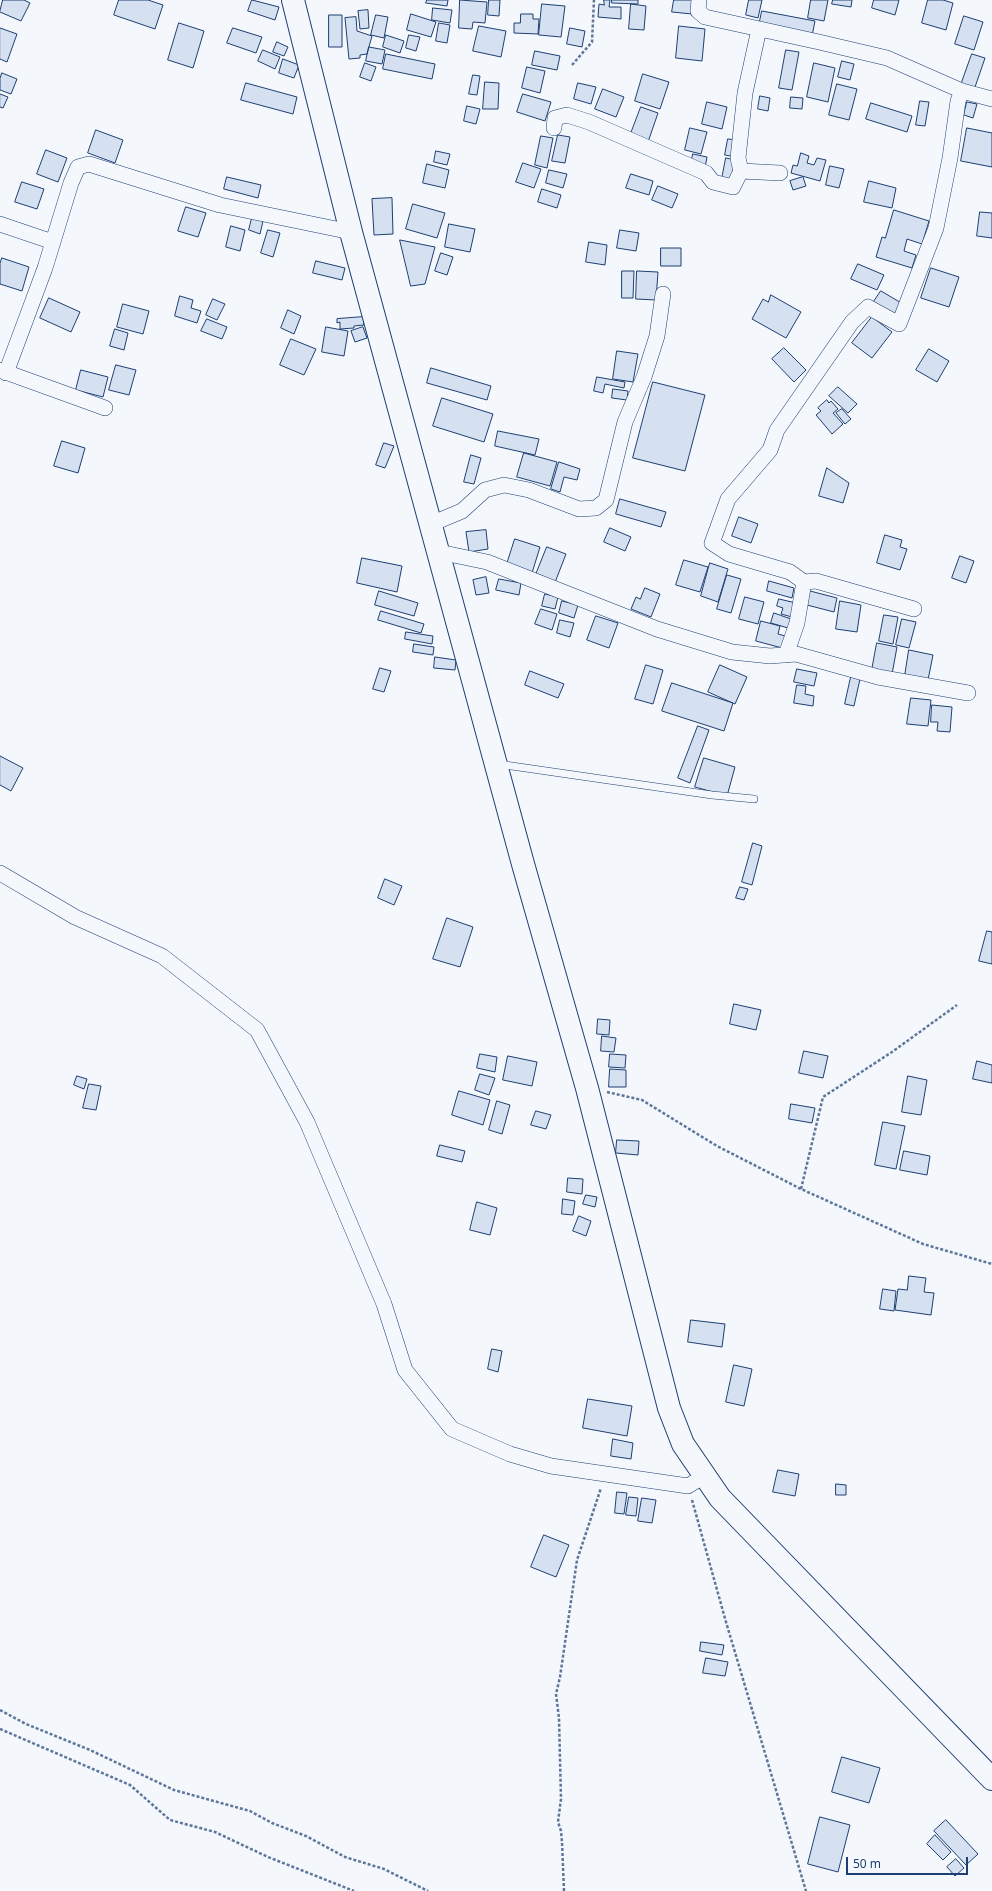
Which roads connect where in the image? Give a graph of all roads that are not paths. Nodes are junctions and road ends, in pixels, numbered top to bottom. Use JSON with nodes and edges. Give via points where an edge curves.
{"nodes":[{"id":1,"x":294,"y":0,"type":"edge"},
{"id":2,"x":700,"y":0,"type":"edge"},
{"id":3,"x":759,"y":29,"type":"junction"},
{"id":4,"x":962,"y":91,"type":"junction"},
{"id":5,"x":992,"y":99,"type":"edge"},
{"id":6,"x":554,"y":128,"type":"dead end"},
{"id":7,"x":741,"y":171,"type":"junction"},
{"id":8,"x":780,"y":173,"type":"dead end"},
{"id":9,"x":0,"y":224,"type":"edge"},
{"id":10,"x":351,"y":232,"type":"junction"},
{"id":11,"x":53,"y":242,"type":"junction"},
{"id":12,"x":663,"y":294,"type":"dead end"},
{"id":13,"x":3,"y":372,"type":"edge"},
{"id":14,"x":105,"y":408,"type":"dead end"},
{"id":15,"x":431,"y":524,"type":"junction"},
{"id":16,"x":439,"y":552,"type":"junction"},
{"id":17,"x":804,"y":582,"type":"junction"},
{"id":18,"x":914,"y":609,"type":"dead end"},
{"id":19,"x":786,"y":655,"type":"junction"},
{"id":20,"x":968,"y":693,"type":"dead end"},
{"id":21,"x":496,"y":764,"type":"junction"},
{"id":22,"x":754,"y":799,"type":"dead end"},
{"id":23,"x":0,"y":873,"type":"edge"},
{"id":24,"x":696,"y":1481,"type":"junction"},
{"id":25,"x":992,"y":1779,"type":"edge"}],
"edges":[{"from":1,"to":10,"type":"main road"},
{"from":2,"to":3,"type":"street","via":[[698,11],[705,17]]},
{"from":3,"to":4,"type":"street","via":[[887,58]]},
{"from":3,"to":7,"type":"street","via":[[745,93],[738,158]]},
{"from":4,"to":5,"type":"street"},
{"from":4,"to":17,"type":"street","via":[[958,101],[936,228],[898,324],[868,307],[852,322],[777,430],[770,450],[728,499],[712,543],[729,554],[790,572]]},
{"from":6,"to":7,"type":"street","via":[[555,118],[567,115],[589,122],[706,173],[713,182],[732,187]]},
{"from":7,"to":8,"type":"street"},
{"from":9,"to":11,"type":"street"},
{"from":10,"to":11,"type":"street","via":[[220,205],[89,164],[78,167]]},
{"from":10,"to":15,"type":"main road"},
{"from":11,"to":13,"type":"street"},
{"from":12,"to":15,"type":"street","via":[[657,336],[644,377],[625,422],[606,500],[596,508],[579,509],[529,490],[504,484],[485,490],[462,511]]},
{"from":13,"to":14,"type":"street"},
{"from":15,"to":16,"type":"main road"},
{"from":16,"to":19,"type":"street","via":[[487,562],[657,629],[732,652]]},
{"from":16,"to":21,"type":"main road"},
{"from":17,"to":18,"type":"street","via":[[816,581]]},
{"from":17,"to":19,"type":"street","via":[[798,623]]},
{"from":19,"to":20,"type":"street","via":[[796,654],[878,677]]},
{"from":21,"to":22,"type":"lane"},
{"from":21,"to":24,"type":"main road","via":[[587,1088],[670,1408]]},
{"from":23,"to":24,"type":"street","via":[[75,917],[162,956],[257,1030],[307,1122],[384,1304],[405,1370],[452,1429],[510,1454],[552,1466],[605,1474]]},
{"from":24,"to":25,"type":"main road","via":[[720,1498]]}]}
